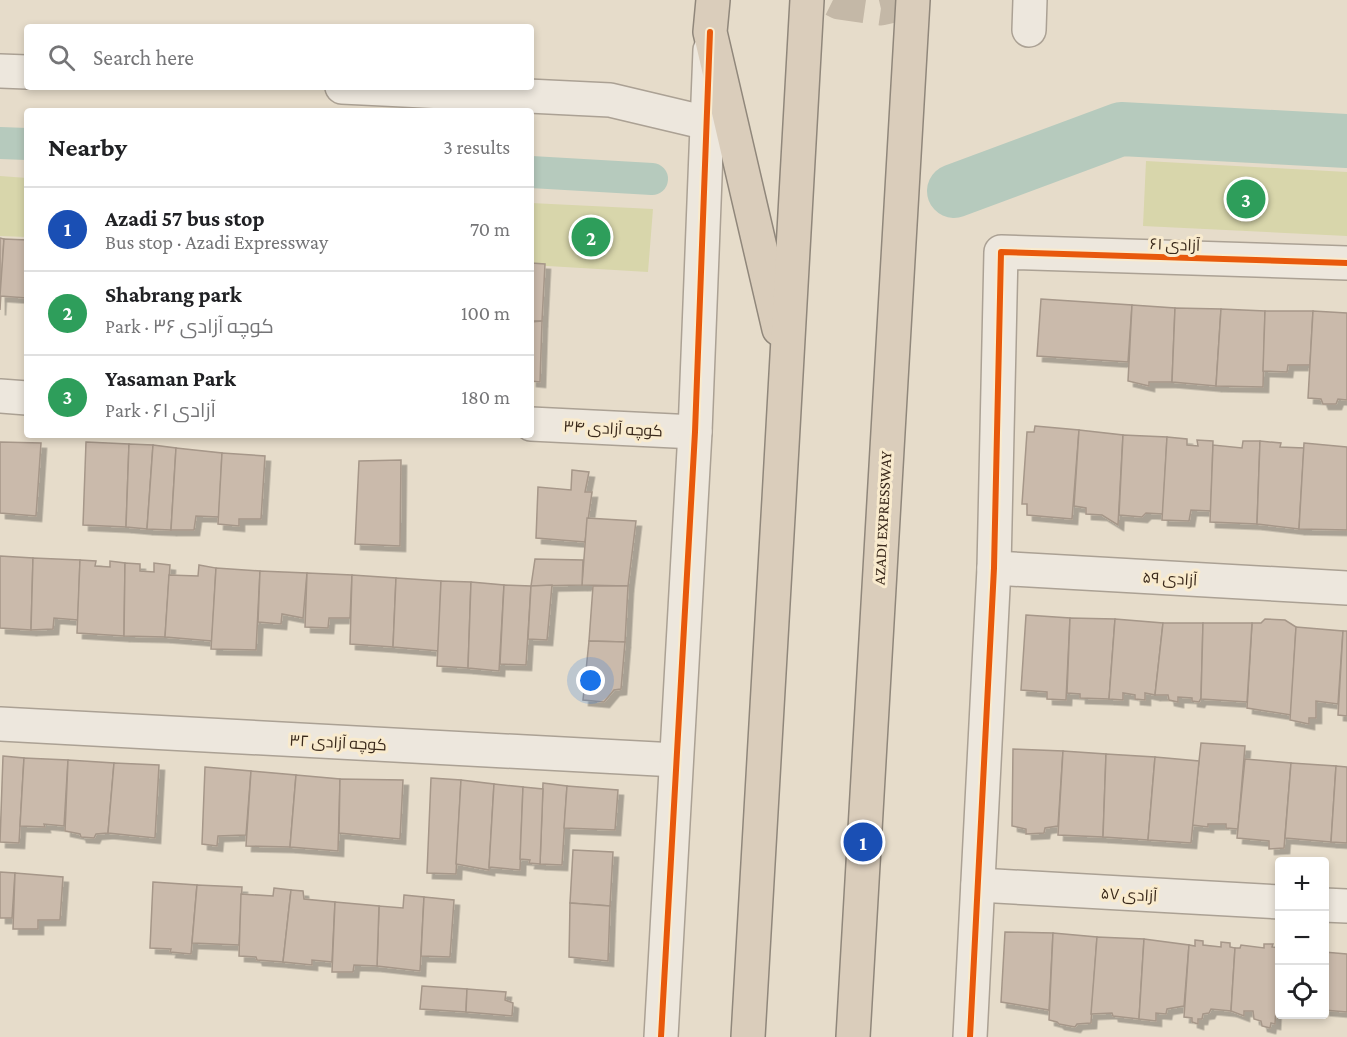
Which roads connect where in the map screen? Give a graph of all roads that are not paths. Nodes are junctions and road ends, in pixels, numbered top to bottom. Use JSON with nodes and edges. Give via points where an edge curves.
{"nodes":[{"id":1,"x":713,"y":0,"type":"edge"},
{"id":2,"x":807,"y":0,"type":"edge"},
{"id":3,"x":913,"y":0,"type":"edge"},
{"id":4,"x":710,"y":32,"type":"junction"},
{"id":5,"x":0,"y":70,"type":"edge"},
{"id":6,"x":24,"y":72,"type":"edge"},
{"id":7,"x":404,"y":90,"type":"edge"},
{"id":8,"x":707,"y":123,"type":"junction"},
{"id":9,"x":1347,"y":263,"type":"edge"},
{"id":10,"x":788,"y":366,"type":"junction"},
{"id":11,"x":0,"y":396,"type":"edge"},
{"id":12,"x":24,"y":398,"type":"edge"},
{"id":13,"x":534,"y":424,"type":"edge"},
{"id":14,"x":695,"y":432,"type":"junction"},
{"id":15,"x":994,"y":567,"type":"junction"},
{"id":16,"x":1347,"y":588,"type":"edge"},
{"id":17,"x":0,"y":724,"type":"edge"},
{"id":18,"x":676,"y":760,"type":"junction"},
{"id":19,"x":978,"y":885,"type":"junction"},
{"id":20,"x":1275,"y":902,"type":"edge"},
{"id":21,"x":1329,"y":905,"type":"edge"},
{"id":22,"x":1347,"y":906,"type":"edge"},
{"id":23,"x":661,"y":1037,"type":"edge"},
{"id":24,"x":748,"y":1037,"type":"edge"},
{"id":25,"x":853,"y":1037,"type":"edge"},
{"id":26,"x":970,"y":1037,"type":"edge"}],
"edges":[{"from":1,"to":4,"type":"highway"},
{"from":2,"to":10,"type":"highway"},
{"from":3,"to":25,"type":"highway","name":"AZADI EXPRESSWAY"},
{"from":4,"to":8,"type":"street"},
{"from":4,"to":10,"type":"highway"},
{"from":5,"to":6,"type":"street"},
{"from":7,"to":8,"type":"street","via":[[610,100]]},
{"from":8,"to":14,"type":"street"},
{"from":9,"to":15,"type":"street","name":"آزادی ۶۱","via":[[1001,252]]},
{"from":10,"to":24,"type":"highway"},
{"from":11,"to":12,"type":"street"},
{"from":13,"to":14,"type":"street","name":"کوچه آزادی ۳۴"},
{"from":14,"to":18,"type":"street"},
{"from":15,"to":16,"type":"street","name":"آزادی ۵۹"},
{"from":15,"to":19,"type":"street"},
{"from":17,"to":18,"type":"street","name":"کوچه آزادی ۳۲"},
{"from":18,"to":23,"type":"street"},
{"from":19,"to":20,"type":"street","name":"آزادی ۵۷"},
{"from":19,"to":26,"type":"street"},
{"from":21,"to":22,"type":"street"}]}
